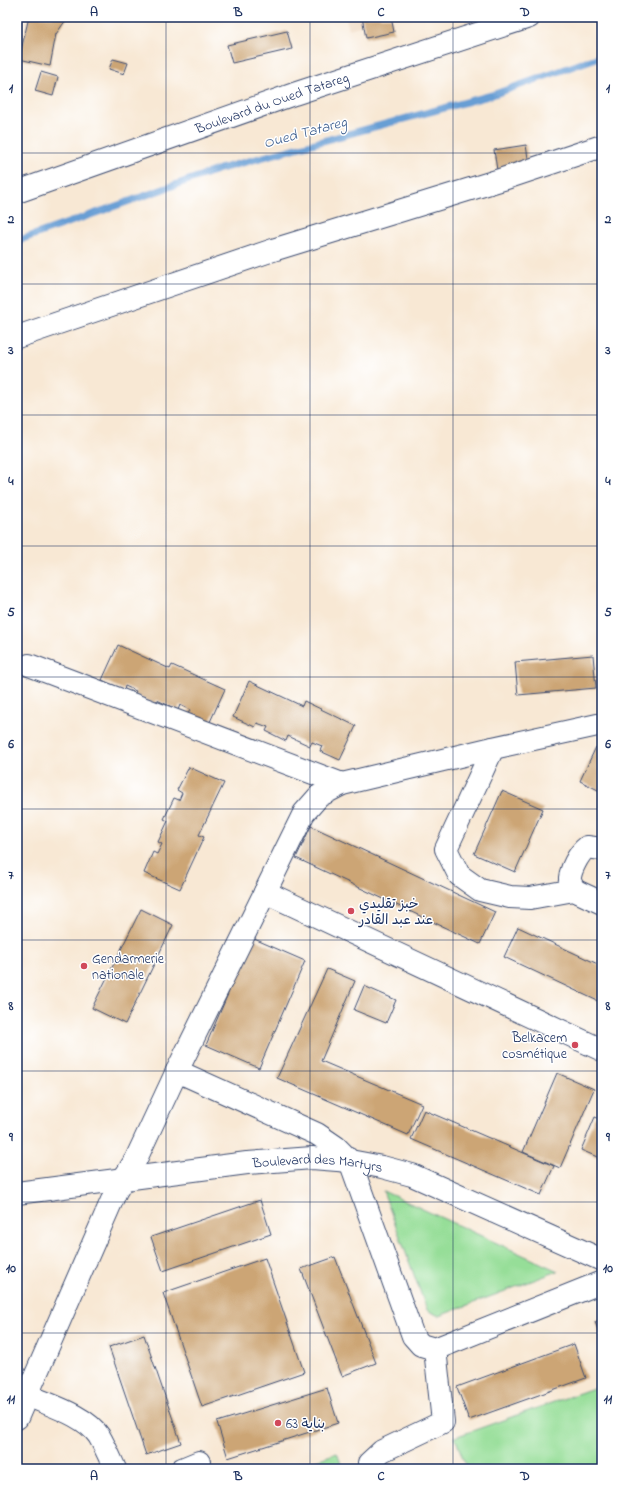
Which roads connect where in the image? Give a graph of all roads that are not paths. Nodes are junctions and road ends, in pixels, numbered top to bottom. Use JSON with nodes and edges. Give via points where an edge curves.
{"nodes":[{"id":1,"x":529,"y":17,"type":"edge"},
{"id":2,"x":602,"y":146,"type":"edge"},
{"id":3,"x":17,"y":192,"type":"edge"},
{"id":4,"x":17,"y":337,"type":"edge"},
{"id":5,"x":29,"y":665,"type":"dead end"},
{"id":6,"x":602,"y":724,"type":"edge"},
{"id":7,"x":493,"y":748,"type":"junction"},
{"id":8,"x":342,"y":784,"type":"junction"},
{"id":9,"x":602,"y":849,"type":"edge"},
{"id":10,"x":574,"y":890,"type":"junction"},
{"id":11,"x":265,"y":892,"type":"junction"},
{"id":12,"x":602,"y":903,"type":"edge"},
{"id":13,"x":602,"y":1050,"type":"edge"},
{"id":14,"x":177,"y":1071,"type":"junction"},
{"id":15,"x":350,"y":1162,"type":"junction"},
{"id":16,"x":124,"y":1179,"type":"junction"},
{"id":17,"x":17,"y":1193,"type":"edge"},
{"id":18,"x":602,"y":1260,"type":"edge"},
{"id":19,"x":602,"y":1282,"type":"edge"},
{"id":20,"x":435,"y":1349,"type":"junction"},
{"id":21,"x":27,"y":1395,"type":"junction"},
{"id":22,"x":17,"y":1418,"type":"edge"},
{"id":23,"x":115,"y":1469,"type":"edge"},
{"id":24,"x":370,"y":1469,"type":"edge"}],
"edges":[{"from":1,"to":3,"type":"street","name":"Boulevard du Oued Tatareg","via":[[294,94]]},
{"from":2,"to":4,"type":"street","via":[[276,248]]},
{"from":5,"to":8,"type":"street"},
{"from":6,"to":7,"type":"street"},
{"from":7,"to":8,"type":"street"},
{"from":7,"to":10,"type":"street","via":[[446,849],[459,876],[480,890],[510,897],[530,898]]},
{"from":8,"to":11,"type":"street","via":[[319,796],[304,813]]},
{"from":9,"to":10,"type":"street","via":[[587,847],[583,851],[570,873],[570,882]]},
{"from":10,"to":12,"type":"street"},
{"from":11,"to":13,"type":"street"},
{"from":11,"to":14,"type":"street"},
{"from":14,"to":15,"type":"street","via":[[317,1134],[336,1147]]},
{"from":14,"to":16,"type":"street"},
{"from":15,"to":16,"type":"street","name":"Boulevard des Martyrs","via":[[312,1158],[247,1163]]},
{"from":15,"to":18,"type":"street","name":"Boulevard des Martyrs","via":[[412,1175]]},
{"from":15,"to":20,"type":"street","via":[[413,1336],[421,1345]]},
{"from":16,"to":17,"type":"street","name":"Boulevard des Martyrs"},
{"from":16,"to":21,"type":"street","via":[[105,1215]]},
{"from":19,"to":20,"type":"street"},
{"from":20,"to":24,"type":"street","via":[[443,1422],[382,1451],[370,1463]]},
{"from":21,"to":22,"type":"street"},
{"from":21,"to":23,"type":"street","via":[[78,1417],[90,1427],[98,1435]]}]}
